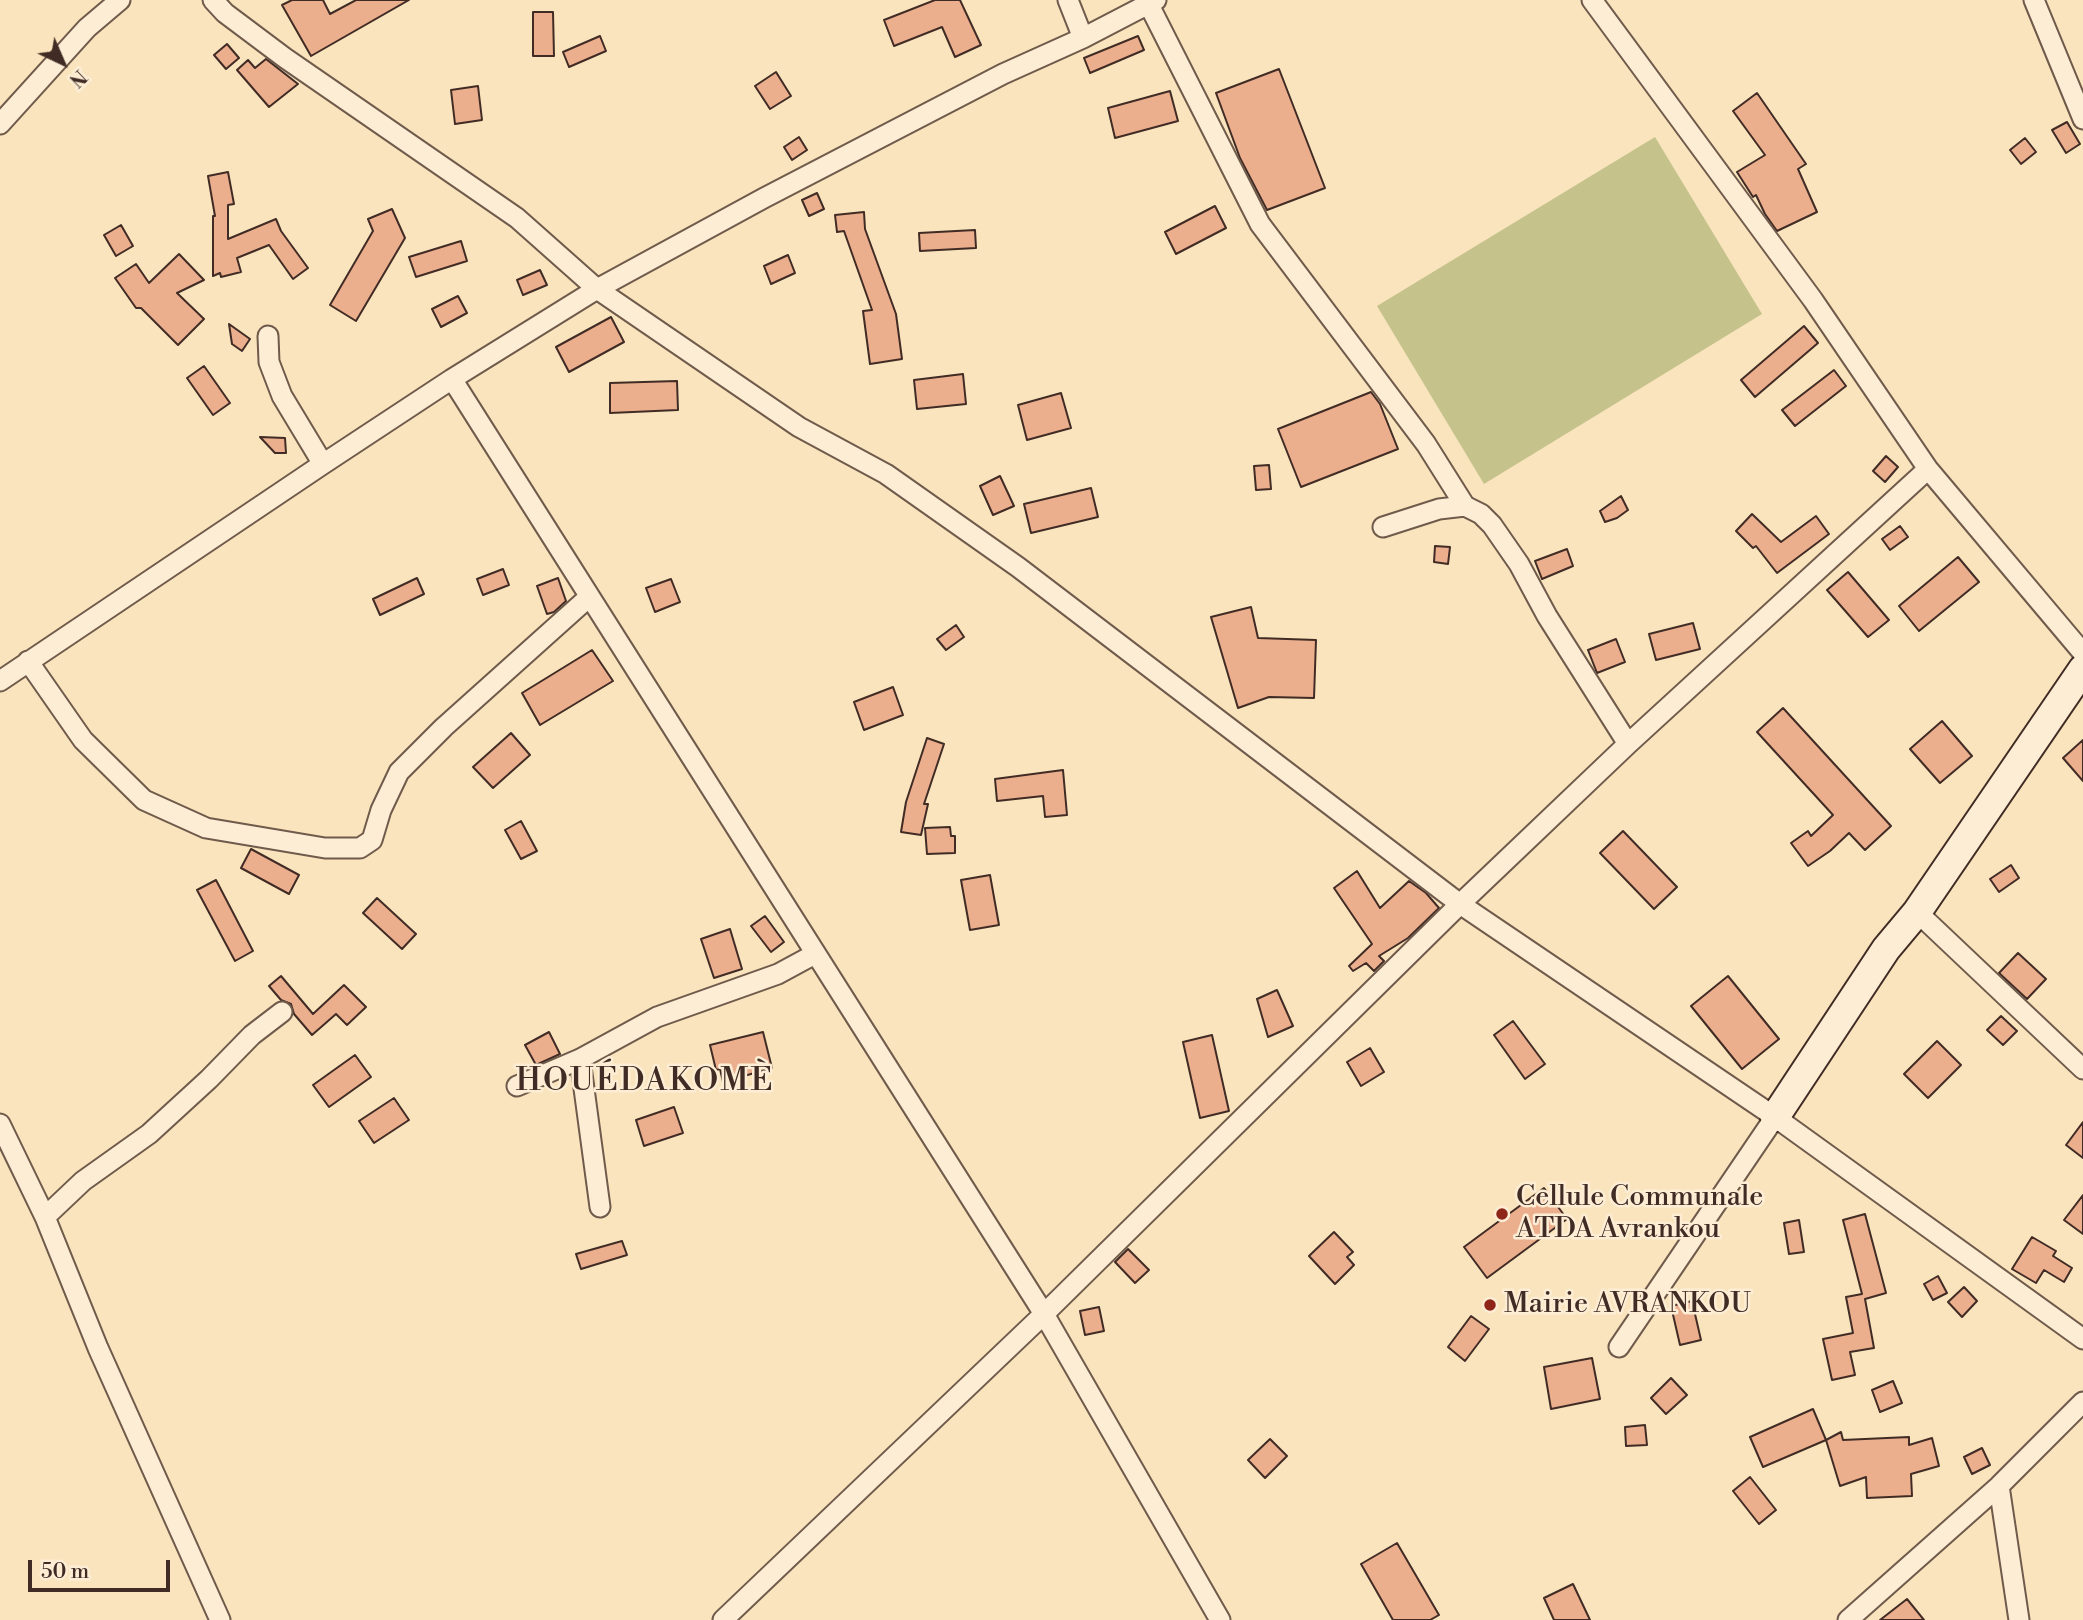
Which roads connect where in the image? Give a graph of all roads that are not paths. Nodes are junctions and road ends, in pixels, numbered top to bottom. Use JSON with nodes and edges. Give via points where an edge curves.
{"nodes":[{"id":1,"x":120,"y":0,"type":"edge"},
{"id":2,"x":213,"y":0,"type":"edge"},
{"id":3,"x":1068,"y":0,"type":"edge"},
{"id":4,"x":1592,"y":0,"type":"edge"},
{"id":5,"x":2034,"y":0,"type":"edge"},
{"id":6,"x":1152,"y":2,"type":"edge"},
{"id":7,"x":1083,"y":38,"type":"junction"},
{"id":8,"x":2083,"y":119,"type":"edge"},
{"id":9,"x":0,"y":124,"type":"edge"},
{"id":10,"x":597,"y":289,"type":"junction"},
{"id":11,"x":268,"y":336,"type":"dead end"},
{"id":12,"x":452,"y":379,"type":"junction"},
{"id":13,"x":323,"y":464,"type":"junction"},
{"id":14,"x":1928,"y":469,"type":"junction"},
{"id":15,"x":1465,"y":506,"type":"junction"},
{"id":16,"x":1383,"y":527,"type":"dead end"},
{"id":17,"x":589,"y":597,"type":"junction"},
{"id":18,"x":2083,"y":653,"type":"edge"},
{"id":19,"x":28,"y":661,"type":"junction"},
{"id":20,"x":2083,"y":669,"type":"edge"},
{"id":21,"x":0,"y":681,"type":"edge"},
{"id":22,"x":1628,"y":744,"type":"junction"},
{"id":23,"x":1460,"y":904,"type":"junction"},
{"id":24,"x":1917,"y":912,"type":"junction"},
{"id":25,"x":814,"y":954,"type":"junction"},
{"id":26,"x":282,"y":1013,"type":"dead end"},
{"id":27,"x":580,"y":1059,"type":"junction"},
{"id":28,"x":2083,"y":1069,"type":"edge"},
{"id":29,"x":517,"y":1086,"type":"dead end"},
{"id":30,"x":1774,"y":1117,"type":"junction"},
{"id":31,"x":0,"y":1124,"type":"edge"},
{"id":32,"x":600,"y":1207,"type":"dead end"},
{"id":33,"x":45,"y":1217,"type":"junction"},
{"id":34,"x":1044,"y":1314,"type":"junction"},
{"id":35,"x":2083,"y":1339,"type":"edge"},
{"id":36,"x":1619,"y":1347,"type":"dead end"},
{"id":37,"x":2083,"y":1402,"type":"edge"},
{"id":38,"x":1999,"y":1486,"type":"junction"},
{"id":39,"x":2018,"y":1619,"type":"edge"},
{"id":40,"x":220,"y":1620,"type":"edge"},
{"id":41,"x":723,"y":1620,"type":"edge"},
{"id":42,"x":1220,"y":1620,"type":"edge"},
{"id":43,"x":1847,"y":1620,"type":"edge"}],
"edges":[{"from":1,"to":9,"type":"street","via":[[87,28]]},
{"from":2,"to":10,"type":"street","via":[[285,58],[517,218]]},
{"from":3,"to":7,"type":"street"},
{"from":4,"to":14,"type":"street","via":[[1813,300]]},
{"from":5,"to":8,"type":"street"},
{"from":6,"to":7,"type":"street"},
{"from":6,"to":15,"type":"street","via":[[1260,223],[1426,444]]},
{"from":7,"to":10,"type":"street","via":[[991,80]]},
{"from":10,"to":12,"type":"street"},
{"from":10,"to":23,"type":"street","via":[[799,427],[886,474],[1018,566]]},
{"from":11,"to":13,"type":"street","via":[[269,362],[282,396]]},
{"from":12,"to":13,"type":"street"},
{"from":12,"to":17,"type":"street"},
{"from":13,"to":19,"type":"street"},
{"from":14,"to":18,"type":"street"},
{"from":14,"to":22,"type":"street"},
{"from":15,"to":16,"type":"street","via":[[1439,509]]},
{"from":15,"to":22,"type":"street","via":[[1481,514],[1519,564]]},
{"from":17,"to":19,"type":"street","via":[[399,772],[372,839],[360,848],[325,848],[206,828],[144,800],[83,740]]},
{"from":17,"to":25,"type":"street"},
{"from":19,"to":21,"type":"street"},
{"from":20,"to":24,"type":"street"},
{"from":22,"to":23,"type":"street"},
{"from":23,"to":30,"type":"street"},
{"from":23,"to":34,"type":"street"},
{"from":24,"to":28,"type":"street"},
{"from":24,"to":30,"type":"street","via":[[1886,949]]},
{"from":25,"to":27,"type":"street","via":[[778,974],[657,1017]]},
{"from":25,"to":34,"type":"street"},
{"from":26,"to":33,"type":"street","via":[[252,1035],[149,1134],[83,1181]]},
{"from":27,"to":29,"type":"street"},
{"from":27,"to":32,"type":"street"},
{"from":30,"to":35,"type":"street"},
{"from":30,"to":36,"type":"street"},
{"from":31,"to":33,"type":"street"},
{"from":33,"to":40,"type":"street","via":[[98,1348]]},
{"from":34,"to":41,"type":"street"},
{"from":34,"to":42,"type":"street"},
{"from":37,"to":38,"type":"street"},
{"from":38,"to":39,"type":"street"},
{"from":38,"to":43,"type":"street"}]}
